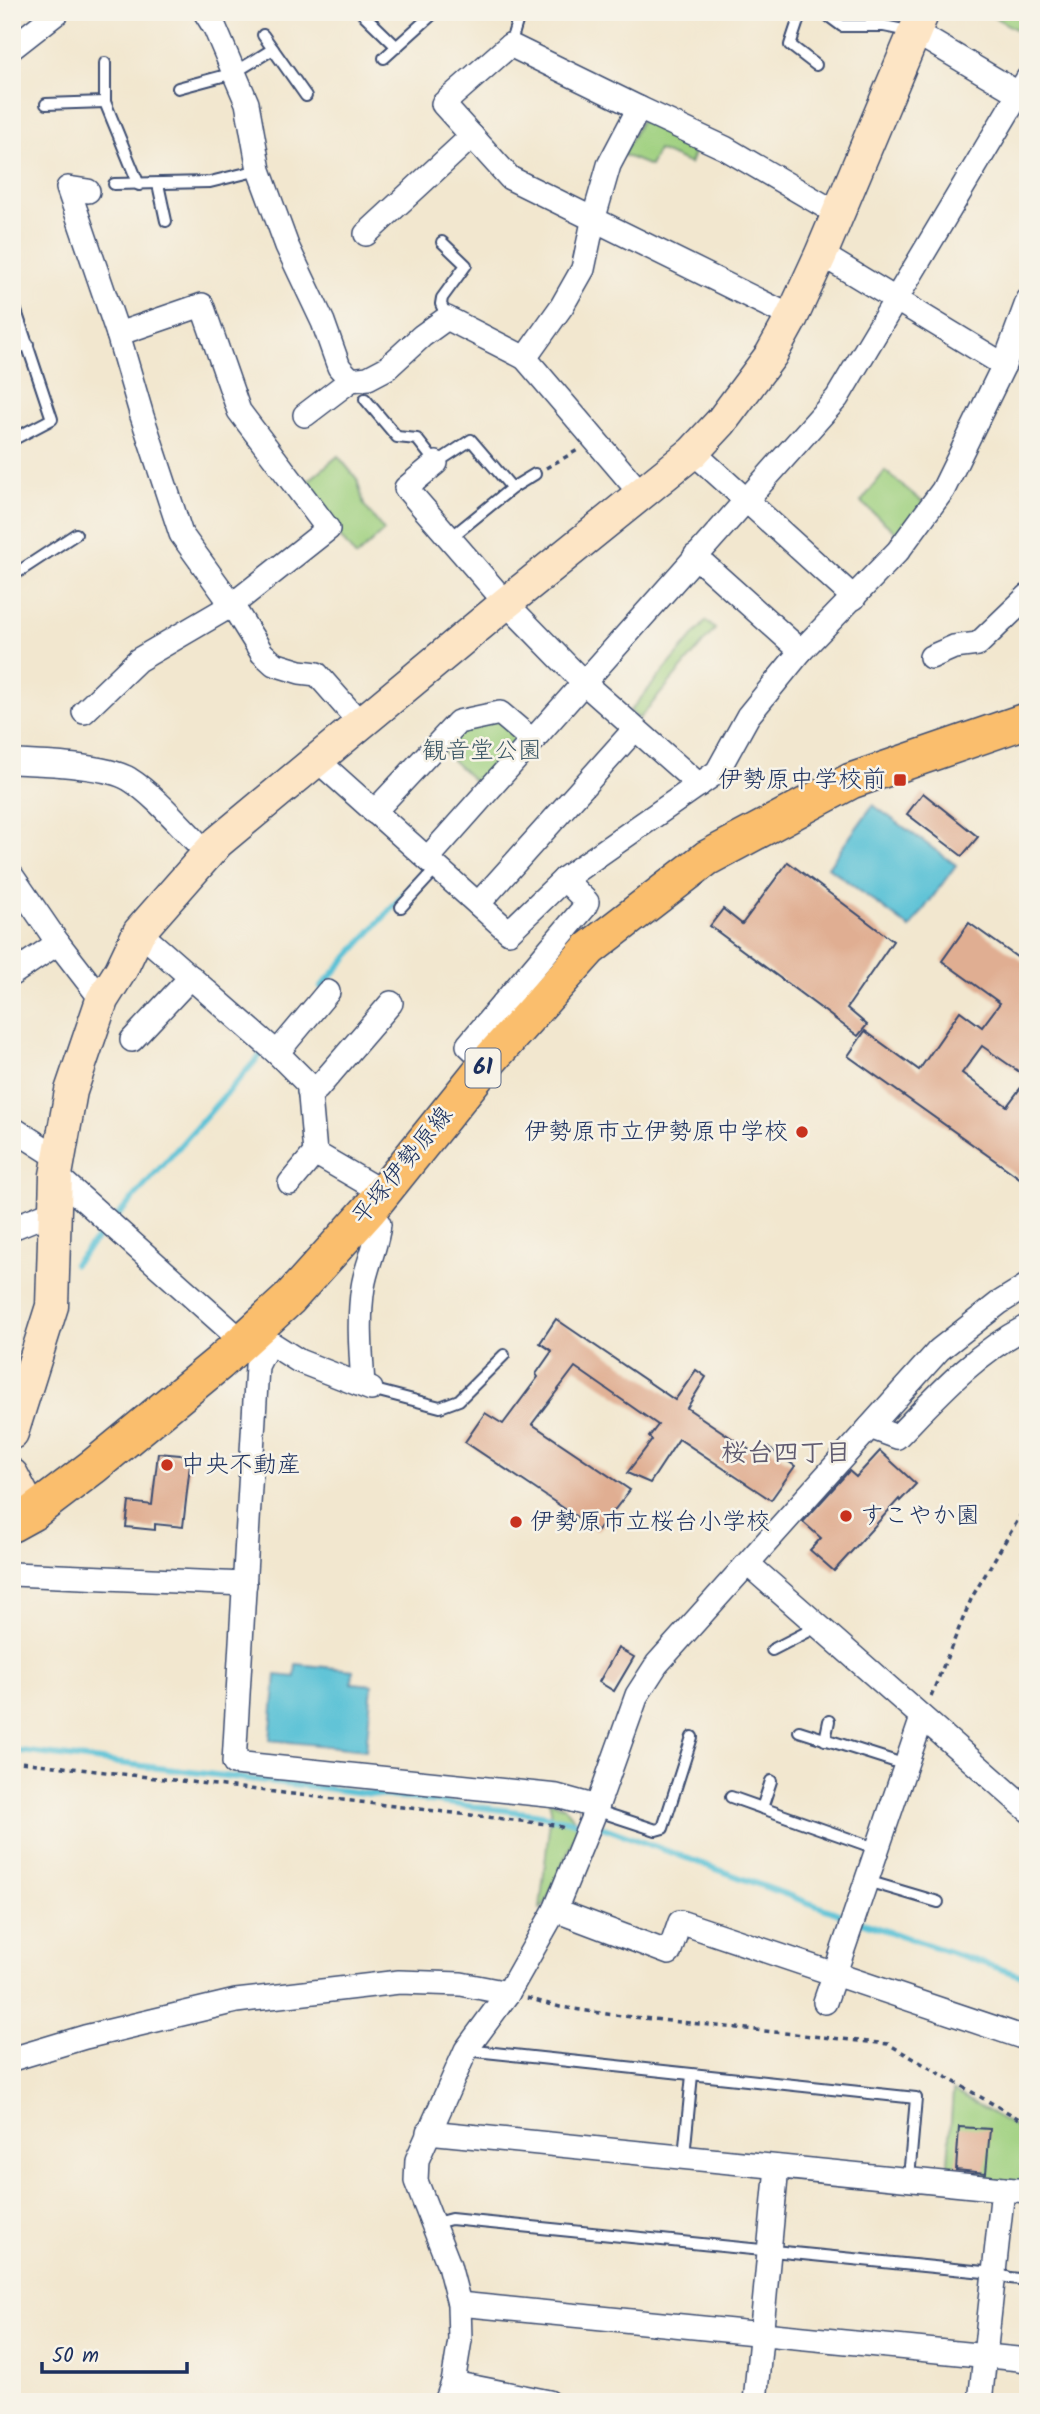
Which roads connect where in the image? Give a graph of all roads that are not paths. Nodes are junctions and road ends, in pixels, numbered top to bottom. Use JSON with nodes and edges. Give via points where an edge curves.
{"nodes":[{"id":1,"x":58,"y":12,"type":"edge"},
{"id":2,"x":205,"y":12,"type":"edge"},
{"id":3,"x":435,"y":12,"type":"edge"},
{"id":4,"x":520,"y":12,"type":"edge"},
{"id":5,"x":801,"y":12,"type":"edge"},
{"id":6,"x":823,"y":12,"type":"edge"},
{"id":7,"x":369,"y":15,"type":"edge"},
{"id":8,"x":919,"y":22,"type":"edge"},
{"id":9,"x":263,"y":35,"type":"dead end"},
{"id":10,"x":510,"y":45,"type":"junction"},
{"id":11,"x":397,"y":47,"type":"junction"},
{"id":12,"x":12,"y":48,"type":"edge"},
{"id":13,"x":273,"y":49,"type":"junction"},
{"id":14,"x":384,"y":58,"type":"dead end"},
{"id":15,"x":105,"y":62,"type":"dead end"},
{"id":16,"x":816,"y":65,"type":"dead end"},
{"id":17,"x":234,"y":74,"type":"junction"},
{"id":18,"x":178,"y":88,"type":"dead end"},
{"id":19,"x":1025,"y":90,"type":"edge"},
{"id":20,"x":306,"y":96,"type":"dead end"},
{"id":21,"x":106,"y":102,"type":"junction"},
{"id":22,"x":46,"y":104,"type":"dead end"},
{"id":23,"x":639,"y":108,"type":"junction"},
{"id":24,"x":472,"y":136,"type":"junction"},
{"id":25,"x":259,"y":170,"type":"junction"},
{"id":26,"x":114,"y":184,"type":"dead end"},
{"id":27,"x":159,"y":184,"type":"junction"},
{"id":28,"x":139,"y":185,"type":"junction"},
{"id":29,"x":88,"y":191,"type":"dead end"},
{"id":30,"x":838,"y":214,"type":"junction"},
{"id":31,"x":594,"y":218,"type":"junction"},
{"id":32,"x":166,"y":221,"type":"dead end"},
{"id":33,"x":367,"y":229,"type":"dead end"},
{"id":34,"x":442,"y":242,"type":"dead end"},
{"id":35,"x":821,"y":254,"type":"junction"},
{"id":36,"x":12,"y":299,"type":"edge"},
{"id":37,"x":895,"y":300,"type":"junction"},
{"id":38,"x":1028,"y":300,"type":"edge"},
{"id":39,"x":792,"y":317,"type":"junction"},
{"id":40,"x":447,"y":318,"type":"junction"},
{"id":41,"x":118,"y":334,"type":"junction"},
{"id":42,"x":29,"y":344,"type":"junction"},
{"id":43,"x":12,"y":350,"type":"edge"},
{"id":44,"x":1013,"y":357,"type":"edge"},
{"id":45,"x":525,"y":358,"type":"junction"},
{"id":46,"x":351,"y":380,"type":"junction"},
{"id":47,"x":365,"y":399,"type":"dead end"},
{"id":48,"x":305,"y":415,"type":"dead end"},
{"id":49,"x":12,"y":440,"type":"edge"},
{"id":50,"x":693,"y":452,"type":"junction"},
{"id":51,"x":436,"y":463,"type":"junction"},
{"id":52,"x":535,"y":474,"type":"road end"},
{"id":53,"x":512,"y":488,"type":"junction"},
{"id":54,"x":642,"y":495,"type":"junction"},
{"id":55,"x":745,"y":500,"type":"junction"},
{"id":56,"x":76,"y":534,"type":"dead end"},
{"id":57,"x":449,"y":539,"type":"junction"},
{"id":58,"x":695,"y":556,"type":"junction"},
{"id":59,"x":12,"y":576,"type":"edge"},
{"id":60,"x":1028,"y":596,"type":"edge"},
{"id":61,"x":854,"y":598,"type":"junction"},
{"id":62,"x":506,"y":603,"type":"junction"},
{"id":63,"x":232,"y":605,"type":"junction"},
{"id":64,"x":801,"y":651,"type":"junction"},
{"id":65,"x":931,"y":657,"type":"dead end"},
{"id":66,"x":585,"y":684,"type":"junction"},
{"id":67,"x":84,"y":712,"type":"dead end"},
{"id":68,"x":1028,"y":720,"type":"edge"},
{"id":69,"x":360,"y":723,"type":"junction"},
{"id":70,"x":635,"y":729,"type":"junction"},
{"id":71,"x":533,"y":741,"type":"junction"},
{"id":72,"x":316,"y":760,"type":"junction"},
{"id":73,"x":12,"y":762,"type":"edge"},
{"id":74,"x":699,"y":785,"type":"junction"},
{"id":75,"x":374,"y":812,"type":"junction"},
{"id":76,"x":207,"y":853,"type":"junction"},
{"id":77,"x":433,"y":863,"type":"junction"},
{"id":78,"x":12,"y":876,"type":"edge"},
{"id":79,"x":564,"y":879,"type":"junction"},
{"id":80,"x":478,"y":904,"type":"junction"},
{"id":81,"x":401,"y":907,"type":"dead end"},
{"id":82,"x":139,"y":932,"type":"junction"},
{"id":83,"x":58,"y":943,"type":"junction"},
{"id":84,"x":12,"y":974,"type":"edge"},
{"id":85,"x":191,"y":977,"type":"junction"},
{"id":86,"x":328,"y":992,"type":"dead end"},
{"id":87,"x":103,"y":1000,"type":"junction"},
{"id":88,"x":391,"y":1003,"type":"dead end"},
{"id":89,"x":132,"y":1040,"type":"dead end"},
{"id":90,"x":277,"y":1053,"type":"junction"},
{"id":91,"x":487,"y":1063,"type":"junction"},
{"id":92,"x":309,"y":1091,"type":"junction"},
{"id":93,"x":12,"y":1128,"type":"edge"},
{"id":94,"x":315,"y":1153,"type":"junction"},
{"id":95,"x":57,"y":1167,"type":"junction"},
{"id":96,"x":290,"y":1183,"type":"dead end"},
{"id":97,"x":375,"y":1201,"type":"junction"},
{"id":98,"x":54,"y":1210,"type":"junction"},
{"id":99,"x":12,"y":1228,"type":"edge"},
{"id":100,"x":1028,"y":1285,"type":"edge"},
{"id":101,"x":1028,"y":1332,"type":"edge"},
{"id":102,"x":256,"y":1338,"type":"junction"},
{"id":103,"x":503,"y":1355,"type":"dead end"},
{"id":104,"x":367,"y":1387,"type":"junction"},
{"id":105,"x":870,"y":1427,"type":"junction"},
{"id":106,"x":12,"y":1433,"type":"edge"},
{"id":107,"x":12,"y":1475,"type":"edge"},
{"id":108,"x":22,"y":1519,"type":"edge"},
{"id":109,"x":748,"y":1564,"type":"junction"},
{"id":110,"x":12,"y":1574,"type":"edge"},
{"id":111,"x":245,"y":1584,"type":"junction"},
{"id":112,"x":816,"y":1623,"type":"junction"},
{"id":113,"x":772,"y":1650,"type":"dead end"},
{"id":114,"x":922,"y":1718,"type":"junction"},
{"id":115,"x":829,"y":1721,"type":"dead end"},
{"id":116,"x":799,"y":1731,"type":"dead end"},
{"id":117,"x":692,"y":1737,"type":"dead end"},
{"id":118,"x":825,"y":1740,"type":"junction"},
{"id":119,"x":906,"y":1765,"type":"junction"},
{"id":120,"x":771,"y":1781,"type":"dead end"},
{"id":121,"x":731,"y":1797,"type":"dead end"},
{"id":122,"x":762,"y":1808,"type":"junction"},
{"id":123,"x":596,"y":1809,"type":"junction"},
{"id":124,"x":1028,"y":1810,"type":"edge"},
{"id":125,"x":877,"y":1849,"type":"junction"},
{"id":126,"x":867,"y":1881,"type":"junction"},
{"id":127,"x":938,"y":1902,"type":"dead end"},
{"id":128,"x":555,"y":1910,"type":"junction"},
{"id":129,"x":834,"y":1975,"type":"junction"},
{"id":130,"x":508,"y":1993,"type":"junction"},
{"id":131,"x":825,"y":2002,"type":"dead end"},
{"id":132,"x":1028,"y":2039,"type":"edge"},
{"id":133,"x":466,"y":2050,"type":"junction"},
{"id":134,"x":12,"y":2059,"type":"edge"},
{"id":135,"x":692,"y":2075,"type":"junction"},
{"id":136,"x":428,"y":2132,"type":"junction"},
{"id":137,"x":684,"y":2156,"type":"junction"},
{"id":138,"x":777,"y":2167,"type":"junction"},
{"id":139,"x":909,"y":2178,"type":"junction"},
{"id":140,"x":1003,"y":2189,"type":"junction"},
{"id":141,"x":1028,"y":2191,"type":"edge"},
{"id":142,"x":432,"y":2224,"type":"junction"},
{"id":143,"x":769,"y":2250,"type":"junction"},
{"id":144,"x":993,"y":2273,"type":"junction"},
{"id":145,"x":1028,"y":2280,"type":"edge"},
{"id":146,"x":458,"y":2304,"type":"junction"},
{"id":147,"x":760,"y":2334,"type":"junction"},
{"id":148,"x":985,"y":2356,"type":"junction"},
{"id":149,"x":1028,"y":2360,"type":"edge"},
{"id":150,"x":449,"y":2392,"type":"edge"},
{"id":151,"x":549,"y":2402,"type":"edge"},
{"id":152,"x":755,"y":2402,"type":"edge"},
{"id":153,"x":980,"y":2402,"type":"edge"}],
"edges":[{"from":1,"to":12,"type":"street"},
{"from":2,"to":17,"type":"street"},
{"from":3,"to":11,"type":"lane"},
{"from":4,"to":10,"type":"lane"},
{"from":5,"to":16,"type":"lane","via":[[790,45]]},
{"from":6,"to":8,"type":"lane","via":[[842,26]]},
{"from":7,"to":11,"type":"lane"},
{"from":8,"to":19,"type":"street"},
{"from":8,"to":30,"type":"street"},
{"from":9,"to":13,"type":"lane"},
{"from":10,"to":23,"type":"street"},
{"from":10,"to":24,"type":"street","via":[[443,104]]},
{"from":11,"to":14,"type":"lane"},
{"from":13,"to":17,"type":"lane"},
{"from":13,"to":20,"type":"lane"},
{"from":15,"to":21,"type":"lane"},
{"from":17,"to":18,"type":"lane"},
{"from":17,"to":25,"type":"street","via":[[247,103]]},
{"from":19,"to":37,"type":"street"},
{"from":21,"to":22,"type":"lane"},
{"from":21,"to":28,"type":"lane"},
{"from":23,"to":30,"type":"street","via":[[725,148]]},
{"from":23,"to":31,"type":"street","via":[[610,165]]},
{"from":24,"to":31,"type":"street","via":[[510,178]]},
{"from":24,"to":33,"type":"street","via":[[392,202]]},
{"from":25,"to":27,"type":"lane","via":[[210,182]]},
{"from":25,"to":46,"type":"street","via":[[339,367]]},
{"from":26,"to":28,"type":"lane"},
{"from":27,"to":28,"type":"lane"},
{"from":27,"to":32,"type":"lane"},
{"from":29,"to":41,"type":"street","via":[[68,188]]},
{"from":30,"to":35,"type":"street"},
{"from":31,"to":39,"type":"street"},
{"from":31,"to":45,"type":"street","via":[[583,269]]},
{"from":34,"to":40,"type":"lane","via":[[466,265],[442,298]]},
{"from":35,"to":37,"type":"street"},
{"from":35,"to":39,"type":"street"},
{"from":36,"to":42,"type":"lane"},
{"from":37,"to":44,"type":"street"},
{"from":37,"to":55,"type":"street","via":[[837,398]]},
{"from":38,"to":44,"type":"street"},
{"from":39,"to":50,"type":"street","via":[[748,388]]},
{"from":40,"to":45,"type":"street"},
{"from":40,"to":46,"type":"street","via":[[387,368]]},
{"from":41,"to":63,"type":"street","via":[[181,534]]},
{"from":41,"to":63,"type":"street","via":[[202,305],[239,411],[328,529]]},
{"from":42,"to":43,"type":"lane"},
{"from":42,"to":49,"type":"lane","via":[[52,419]]},
{"from":44,"to":61,"type":"street","via":[[943,490],[898,551]]},
{"from":45,"to":54,"type":"street"},
{"from":46,"to":48,"type":"street"},
{"from":47,"to":51,"type":"lane","via":[[397,437],[417,439]]},
{"from":50,"to":54,"type":"street"},
{"from":50,"to":55,"type":"street"},
{"from":51,"to":53,"type":"lane","via":[[471,440]]},
{"from":51,"to":57,"type":"street","via":[[406,488]]},
{"from":52,"to":53,"type":"lane"},
{"from":53,"to":57,"type":"lane"},
{"from":54,"to":62,"type":"street"},
{"from":55,"to":58,"type":"street"},
{"from":55,"to":61,"type":"street"},
{"from":56,"to":59,"type":"lane"},
{"from":57,"to":62,"type":"street"},
{"from":58,"to":64,"type":"street"},
{"from":58,"to":66,"type":"street"},
{"from":60,"to":65,"type":"street","via":[[978,644],[954,647]]},
{"from":61,"to":64,"type":"street"},
{"from":62,"to":66,"type":"street"},
{"from":62,"to":69,"type":"street"},
{"from":63,"to":67,"type":"street","via":[[138,660]]},
{"from":63,"to":69,"type":"street","via":[[262,653],[274,664],[317,674]]},
{"from":64,"to":74,"type":"street","via":[[748,716],[717,772]]},
{"from":66,"to":70,"type":"street"},
{"from":66,"to":71,"type":"street"},
{"from":68,"to":91,"type":"main road","name":"平塚伊勢原線","number":"61","via":[[851,781],[708,858],[589,949]]},
{"from":69,"to":72,"type":"street"},
{"from":70,"to":74,"type":"street"},
{"from":70,"to":80,"type":"street"},
{"from":71,"to":75,"type":"street","via":[[500,713],[458,722]]},
{"from":71,"to":77,"type":"street"},
{"from":72,"to":75,"type":"street"},
{"from":72,"to":76,"type":"street"},
{"from":73,"to":76,"type":"street","via":[[110,771],[129,779]]},
{"from":74,"to":79,"type":"street"},
{"from":75,"to":77,"type":"street"},
{"from":76,"to":82,"type":"street"},
{"from":77,"to":80,"type":"street"},
{"from":77,"to":81,"type":"lane"},
{"from":78,"to":83,"type":"street"},
{"from":79,"to":80,"type":"street","via":[[509,932]]},
{"from":79,"to":91,"type":"street","via":[[587,902],[468,1045]]},
{"from":82,"to":85,"type":"street"},
{"from":82,"to":87,"type":"street"},
{"from":83,"to":84,"type":"street"},
{"from":83,"to":87,"type":"street"},
{"from":85,"to":89,"type":"street"},
{"from":85,"to":90,"type":"street"},
{"from":86,"to":90,"type":"street"},
{"from":87,"to":95,"type":"street","via":[[71,1091]]},
{"from":88,"to":92,"type":"street","via":[[317,1089]]},
{"from":90,"to":92,"type":"street","via":[[309,1085]]},
{"from":91,"to":97,"type":"main road","name":"平塚伊勢原線","number":"61"},
{"from":92,"to":94,"type":"street"},
{"from":93,"to":95,"type":"street"},
{"from":94,"to":96,"type":"street"},
{"from":94,"to":97,"type":"street"},
{"from":95,"to":98,"type":"street"},
{"from":95,"to":102,"type":"street"},
{"from":97,"to":102,"type":"main road","name":"平塚伊勢原線","number":"61"},
{"from":97,"to":104,"type":"street","via":[[379,1224],[363,1287],[361,1342]]},
{"from":98,"to":99,"type":"street"},
{"from":98,"to":106,"type":"street","via":[[52,1306]]},
{"from":100,"to":105,"type":"street","via":[[939,1350]]},
{"from":101,"to":105,"type":"street","via":[[1026,1327],[1000,1340],[965,1368],[897,1437]]},
{"from":102,"to":104,"type":"street","via":[[299,1361]]},
{"from":102,"to":108,"type":"main road","name":"平塚伊勢原線","number":"61"},
{"from":102,"to":111,"type":"street"},
{"from":103,"to":104,"type":"lane","via":[[459,1400],[440,1407]]},
{"from":105,"to":109,"type":"street"},
{"from":107,"to":108,"type":"street"},
{"from":109,"to":112,"type":"street"},
{"from":109,"to":123,"type":"street","via":[[657,1664],[637,1695]]},
{"from":110,"to":111,"type":"street"},
{"from":111,"to":123,"type":"street","via":[[234,1763],[557,1797]]},
{"from":112,"to":113,"type":"lane"},
{"from":112,"to":114,"type":"street"},
{"from":114,"to":119,"type":"street"},
{"from":114,"to":124,"type":"street"},
{"from":115,"to":118,"type":"lane"},
{"from":116,"to":118,"type":"lane"},
{"from":117,"to":123,"type":"lane","via":[[663,1828],[656,1830]]},
{"from":118,"to":119,"type":"lane"},
{"from":119,"to":125,"type":"street"},
{"from":120,"to":122,"type":"lane"},
{"from":121,"to":122,"type":"lane"},
{"from":122,"to":125,"type":"lane"},
{"from":123,"to":128,"type":"street"},
{"from":125,"to":126,"type":"street"},
{"from":126,"to":127,"type":"lane"},
{"from":126,"to":129,"type":"street"},
{"from":128,"to":129,"type":"street","via":[[669,1953],[680,1922]]},
{"from":128,"to":130,"type":"street"},
{"from":129,"to":131,"type":"street"},
{"from":129,"to":132,"type":"street"},
{"from":130,"to":133,"type":"street"},
{"from":130,"to":134,"type":"street","via":[[461,1984],[399,1982],[236,2001],[85,2036]]},
{"from":133,"to":135,"type":"lane"},
{"from":133,"to":136,"type":"street"},
{"from":135,"to":137,"type":"lane"},
{"from":135,"to":139,"type":"lane","via":[[916,2098]]},
{"from":136,"to":137,"type":"street"},
{"from":136,"to":142,"type":"street","via":[[417,2160],[416,2181]]},
{"from":137,"to":138,"type":"street"},
{"from":138,"to":139,"type":"street"},
{"from":138,"to":143,"type":"street"},
{"from":139,"to":140,"type":"street"},
{"from":140,"to":141,"type":"street"},
{"from":140,"to":144,"type":"street"},
{"from":142,"to":143,"type":"lane","via":[[451,2219]]},
{"from":142,"to":146,"type":"street"},
{"from":143,"to":144,"type":"lane"},
{"from":143,"to":147,"type":"street"},
{"from":144,"to":145,"type":"lane"},
{"from":144,"to":148,"type":"street"},
{"from":146,"to":147,"type":"street"},
{"from":146,"to":150,"type":"street","via":[[460,2340]]},
{"from":147,"to":148,"type":"street"},
{"from":147,"to":152,"type":"street"},
{"from":148,"to":149,"type":"street"},
{"from":148,"to":153,"type":"street"},
{"from":150,"to":151,"type":"street"}]}
